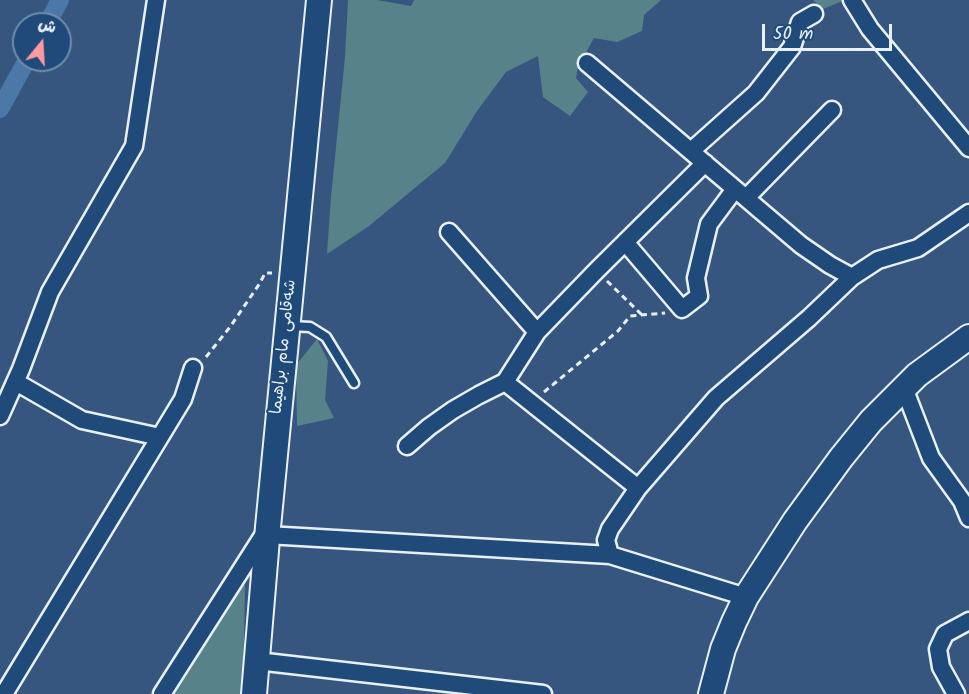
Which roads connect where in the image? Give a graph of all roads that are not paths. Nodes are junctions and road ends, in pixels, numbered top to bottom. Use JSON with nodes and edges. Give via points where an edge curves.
{"nodes":[{"id":1,"x":156,"y":0,"type":"edge"},
{"id":2,"x":319,"y":0,"type":"edge"},
{"id":3,"x":852,"y":0,"type":"edge"},
{"id":4,"x":814,"y":14,"type":"dead end"},
{"id":5,"x":587,"y":63,"type":"dead end"},
{"id":6,"x":832,"y":110,"type":"dead end"},
{"id":7,"x":969,"y":148,"type":"edge"},
{"id":8,"x":691,"y":151,"type":"junction"},
{"id":9,"x":705,"y":164,"type":"junction"},
{"id":10,"x":741,"y":194,"type":"junction"},
{"id":11,"x":969,"y":213,"type":"edge"},
{"id":12,"x":449,"y":232,"type":"dead end"},
{"id":13,"x":625,"y":242,"type":"junction"},
{"id":14,"x":852,"y":277,"type":"junction"},
{"id":15,"x":287,"y":326,"type":"junction"},
{"id":16,"x":537,"y":332,"type":"junction"},
{"id":17,"x":969,"y":336,"type":"edge"},
{"id":18,"x":193,"y":368,"type":"road end"},
{"id":19,"x":16,"y":382,"type":"junction"},
{"id":20,"x":505,"y":382,"type":"junction"},
{"id":21,"x":354,"y":383,"type":"dead end"},
{"id":22,"x":904,"y":388,"type":"junction"},
{"id":23,"x":0,"y":416,"type":"edge"},
{"id":24,"x":160,"y":437,"type":"junction"},
{"id":25,"x":407,"y":446,"type":"dead end"},
{"id":26,"x":638,"y":488,"type":"junction"},
{"id":27,"x":969,"y":518,"type":"edge"},
{"id":28,"x":267,"y":531,"type":"junction"},
{"id":29,"x":610,"y":555,"type":"junction"},
{"id":30,"x":746,"y":597,"type":"junction"},
{"id":31,"x":969,"y":621,"type":"edge"},
{"id":32,"x":257,"y":661,"type":"junction"},
{"id":33,"x":4,"y":694,"type":"edge"},
{"id":34,"x":162,"y":694,"type":"edge"},
{"id":35,"x":254,"y":694,"type":"edge"},
{"id":36,"x":543,"y":694,"type":"edge"},
{"id":37,"x":711,"y":694,"type":"edge"},
{"id":38,"x":956,"y":694,"type":"edge"}],
"edges":[{"from":1,"to":19,"type":"street","via":[[134,146],[50,292]]},
{"from":2,"to":15,"type":"street","name":"شەقامی مام براهیما"},
{"from":3,"to":7,"type":"street","via":[[870,29]]},
{"from":4,"to":8,"type":"street","via":[[800,22],[792,47],[756,93]]},
{"from":5,"to":8,"type":"street"},
{"from":6,"to":10,"type":"street"},
{"from":8,"to":9,"type":"street"},
{"from":9,"to":10,"type":"street"},
{"from":9,"to":13,"type":"street"},
{"from":10,"to":13,"type":"street","via":[[709,224],[696,278],[699,296],[682,309]]},
{"from":10,"to":14,"type":"street","via":[[801,245]]},
{"from":11,"to":14,"type":"street","via":[[918,248],[878,260]]},
{"from":12,"to":16,"type":"street"},
{"from":13,"to":16,"type":"street"},
{"from":14,"to":26,"type":"street","via":[[716,398]]},
{"from":15,"to":21,"type":"lane","via":[[310,327],[326,337]]},
{"from":15,"to":28,"type":"street","name":"شەقامی مام براهیما"},
{"from":16,"to":20,"type":"street"},
{"from":17,"to":22,"type":"street"},
{"from":18,"to":24,"type":"street","via":[[183,399]]},
{"from":19,"to":23,"type":"street"},
{"from":19,"to":24,"type":"street","via":[[82,420]]},
{"from":20,"to":25,"type":"street","via":[[453,410]]},
{"from":20,"to":26,"type":"street"},
{"from":22,"to":27,"type":"street","via":[[931,458],[962,501]]},
{"from":22,"to":30,"type":"street","via":[[841,458]]},
{"from":24,"to":33,"type":"street"},
{"from":26,"to":29,"type":"street","via":[[610,529],[606,540]]},
{"from":28,"to":29,"type":"street"},
{"from":28,"to":32,"type":"street","name":"شەقامی مام براهیما"},
{"from":28,"to":34,"type":"street"},
{"from":29,"to":30,"type":"street"},
{"from":30,"to":37,"type":"street","via":[[723,649]]},
{"from":31,"to":38,"type":"street","via":[[945,634],[938,648],[941,667]]},
{"from":32,"to":35,"type":"street","name":"شەقامی مام براهیما"},
{"from":32,"to":36,"type":"street"}]}
